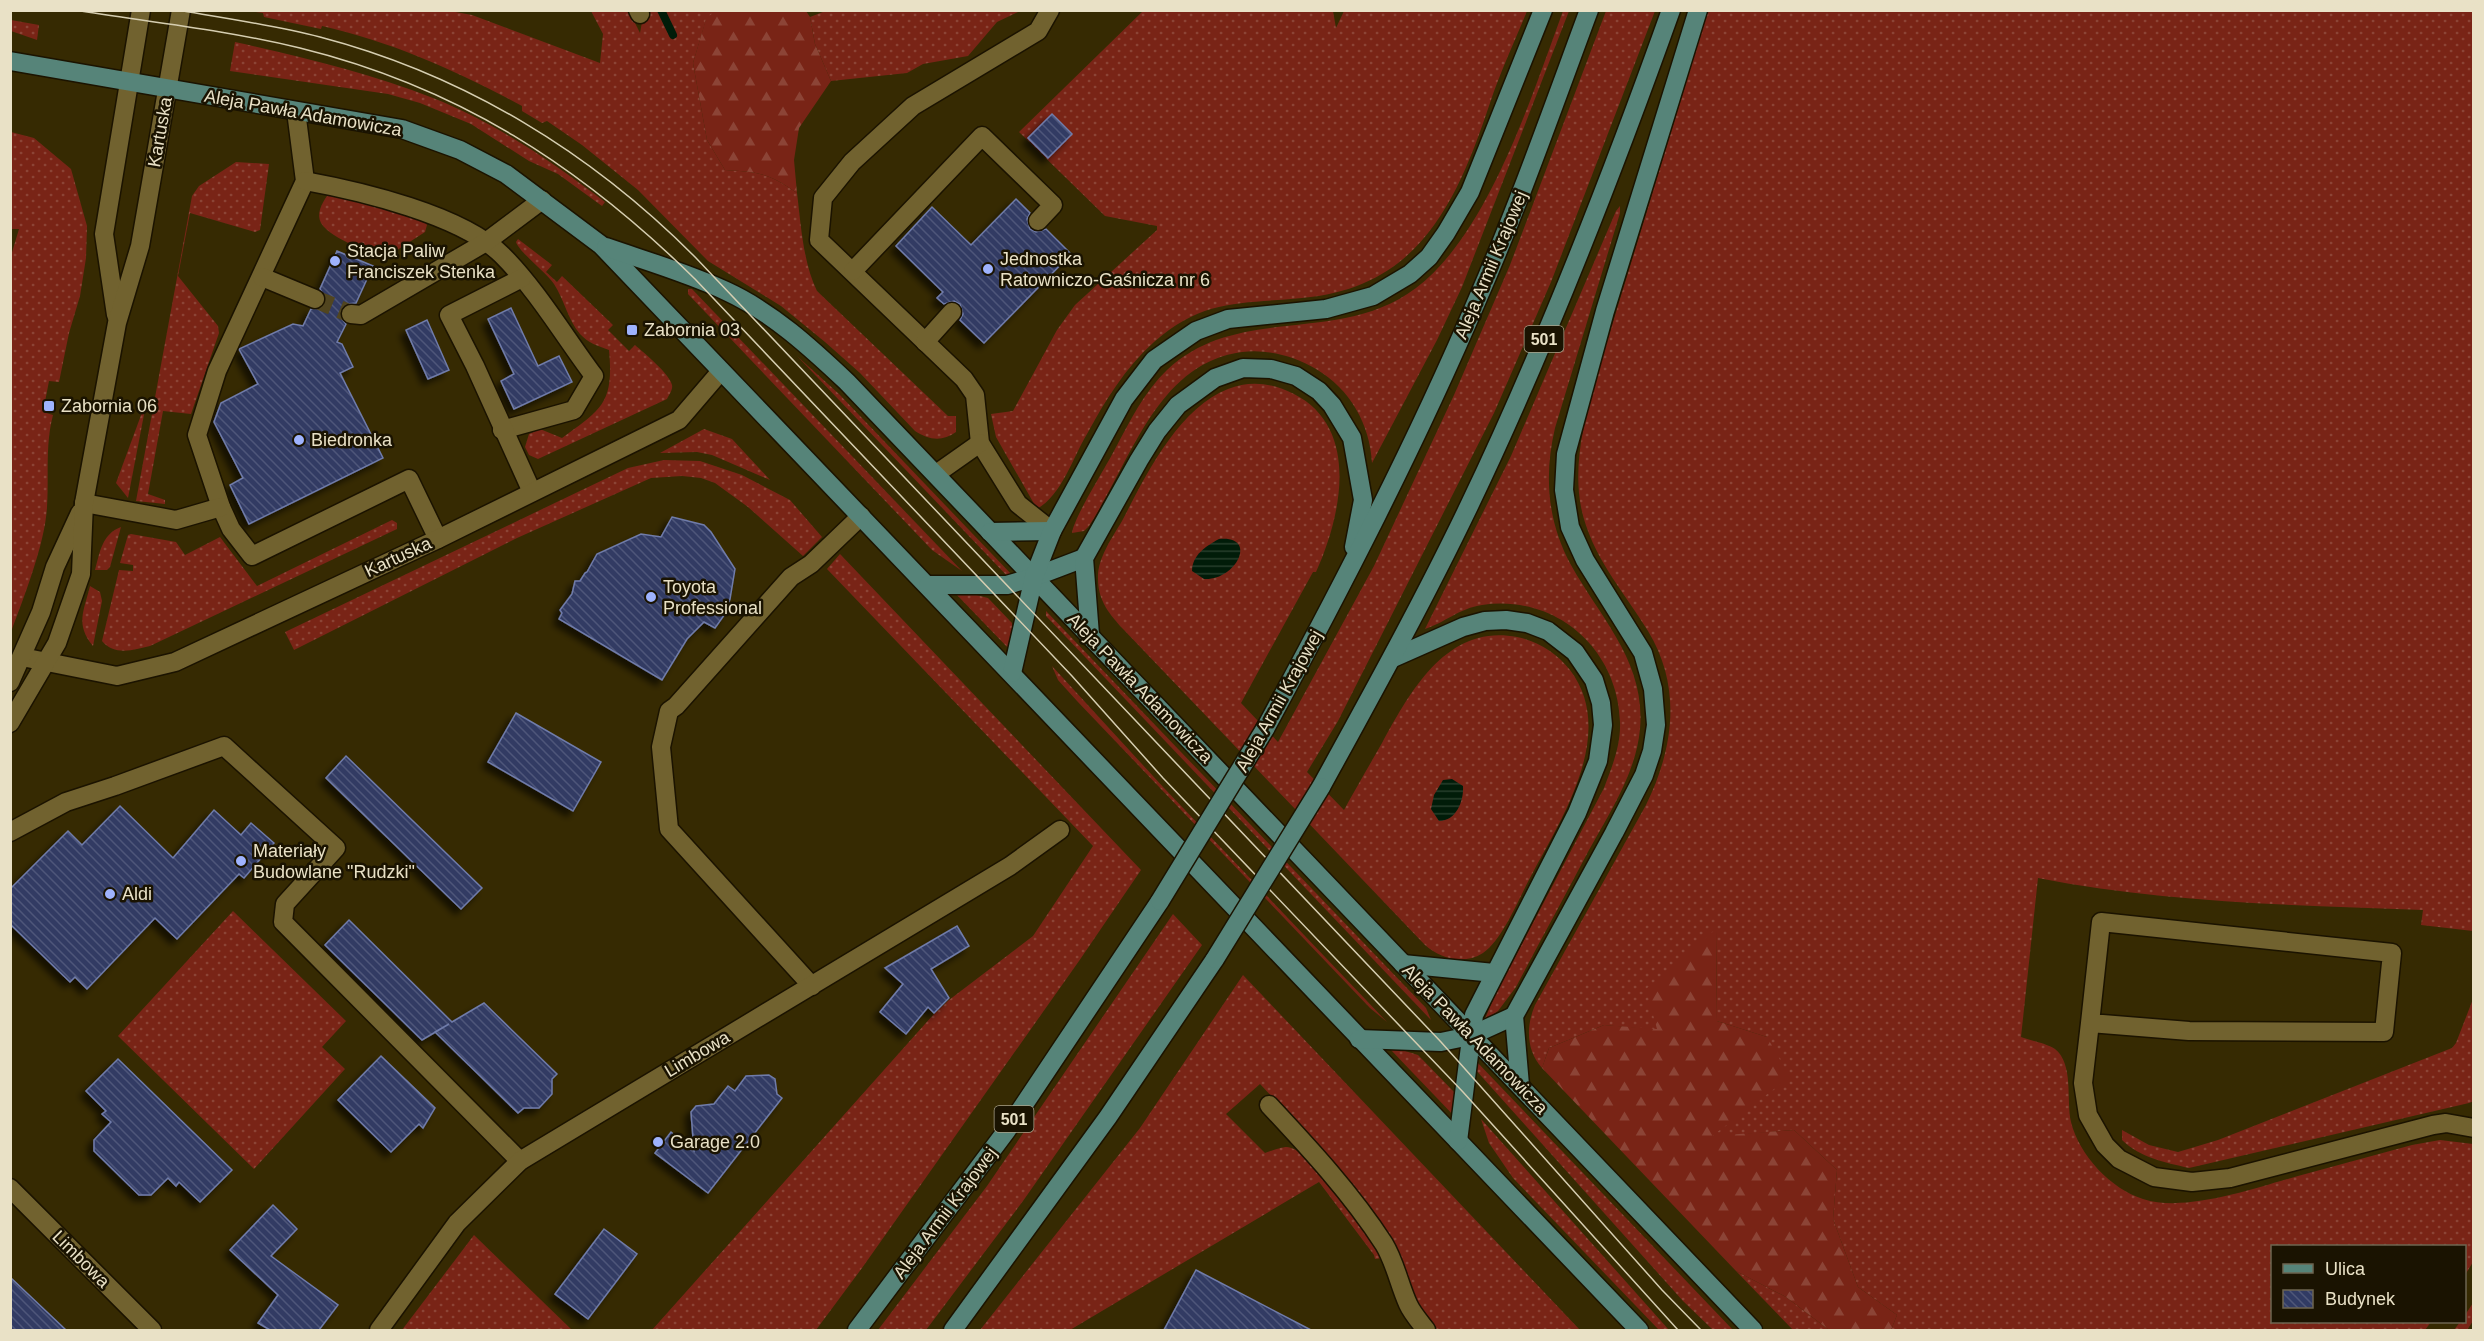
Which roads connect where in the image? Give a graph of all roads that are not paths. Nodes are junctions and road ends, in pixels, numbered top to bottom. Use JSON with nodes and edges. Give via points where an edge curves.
{"nodes":[{"id":1,"x":141,"y":10,"type":"edge"},
{"id":2,"x":181,"y":10,"type":"edge"},
{"id":3,"x":1050,"y":10,"type":"edge"},
{"id":4,"x":1543,"y":10,"type":"edge"},
{"id":5,"x":1588,"y":10,"type":"edge"},
{"id":6,"x":1671,"y":10,"type":"edge"},
{"id":7,"x":1698,"y":10,"type":"edge"},
{"id":8,"x":10,"y":61,"type":"edge"},
{"id":9,"x":129,"y":82,"type":"junction"},
{"id":10,"x":167,"y":90,"type":"junction"},
{"id":11,"x":296,"y":111,"type":"junction"},
{"id":12,"x":306,"y":181,"type":"junction"},
{"id":13,"x":542,"y":200,"type":"junction"},
{"id":14,"x":1038,"y":221,"type":"dead end"},
{"id":15,"x":486,"y":242,"type":"junction"},
{"id":16,"x":601,"y":245,"type":"junction"},
{"id":17,"x":853,"y":271,"type":"junction"},
{"id":18,"x":262,"y":277,"type":"junction"},
{"id":19,"x":522,"y":278,"type":"junction"},
{"id":20,"x":315,"y":299,"type":"tunnel mouth"},
{"id":21,"x":952,"y":312,"type":"dead end"},
{"id":22,"x":351,"y":314,"type":"tunnel mouth"},
{"id":23,"x":117,"y":323,"type":"junction"},
{"id":24,"x":925,"y":342,"type":"junction"},
{"id":25,"x":721,"y":371,"type":"junction"},
{"id":26,"x":502,"y":430,"type":"junction"},
{"id":27,"x":980,"y":442,"type":"junction"},
{"id":28,"x":936,"y":474,"type":"junction"},
{"id":29,"x":531,"y":492,"type":"junction"},
{"id":30,"x":84,"y":503,"type":"junction"},
{"id":31,"x":220,"y":507,"type":"junction"},
{"id":32,"x":861,"y":516,"type":"junction"},
{"id":33,"x":1052,"y":531,"type":"junction"},
{"id":34,"x":990,"y":532,"type":"junction"},
{"id":35,"x":438,"y":538,"type":"junction"},
{"id":36,"x":1084,"y":558,"type":"junction"},
{"id":37,"x":1349,"y":573,"type":"junction"},
{"id":38,"x":1034,"y":578,"type":"junction"},
{"id":39,"x":928,"y":585,"type":"junction"},
{"id":40,"x":1090,"y":635,"type":"junction"},
{"id":41,"x":22,"y":657,"type":"junction"},
{"id":42,"x":1393,"y":658,"type":"junction"},
{"id":43,"x":48,"y":662,"type":"junction"},
{"id":44,"x":1012,"y":673,"type":"junction"},
{"id":45,"x":10,"y":682,"type":"edge"},
{"id":46,"x":10,"y":723,"type":"edge"},
{"id":47,"x":1060,"y":830,"type":"dead end"},
{"id":48,"x":10,"y":832,"type":"edge"},
{"id":49,"x":1403,"y":964,"type":"junction"},
{"id":50,"x":1494,"y":974,"type":"junction"},
{"id":51,"x":812,"y":986,"type":"junction"},
{"id":52,"x":1514,"y":1016,"type":"junction"},
{"id":53,"x":2090,"y":1023,"type":"junction"},
{"id":54,"x":1470,"y":1036,"type":"junction"},
{"id":55,"x":1359,"y":1039,"type":"junction"},
{"id":56,"x":1520,"y":1085,"type":"junction"},
{"id":57,"x":1269,"y":1105,"type":"dead end"},
{"id":58,"x":2474,"y":1128,"type":"edge"},
{"id":59,"x":1458,"y":1141,"type":"junction"},
{"id":60,"x":520,"y":1161,"type":"junction"},
{"id":61,"x":10,"y":1188,"type":"edge"},
{"id":62,"x":152,"y":1330,"type":"edge"},
{"id":63,"x":379,"y":1330,"type":"edge"},
{"id":64,"x":857,"y":1330,"type":"edge"},
{"id":65,"x":953,"y":1330,"type":"edge"},
{"id":66,"x":1426,"y":1330,"type":"edge"},
{"id":67,"x":1639,"y":1330,"type":"edge"},
{"id":68,"x":1753,"y":1330,"type":"edge"}],
"edges":[{"from":1,"to":9,"type":"street","name":"Kartuska"},
{"from":2,"to":10,"type":"street","name":"Kartuska"},
{"from":3,"to":17,"type":"street","via":[[1038,31],[913,106],[852,162],[823,198],[819,240]]},
{"from":4,"to":33,"type":"main road","via":[[1470,192],[1429,257],[1410,274],[1373,296],[1326,309],[1228,319],[1196,331],[1154,360],[1124,399]]},
{"from":5,"to":37,"type":"main road","name":"Aleja Armii Krajowej","number":"501","via":[[1483,288]]},
{"from":6,"to":42,"type":"main road","number":"501","via":[[1542,345],[1470,504]]},
{"from":7,"to":52,"type":"main road","via":[[1605,311],[1565,463],[1564,490],[1570,527],[1585,560],[1643,653],[1653,689],[1656,725],[1652,751],[1624,814]]},
{"from":8,"to":9,"type":"main road","name":"Aleja Pawła Adamowicza"},
{"from":9,"to":10,"type":"main road","name":"Aleja Pawła Adamowicza"},
{"from":9,"to":23,"type":"street","name":"Kartuska","via":[[104,234]]},
{"from":10,"to":11,"type":"main road","name":"Aleja Pawła Adamowicza"},
{"from":10,"to":23,"type":"street","name":"Kartuska","via":[[140,246]]},
{"from":11,"to":12,"type":"street"},
{"from":11,"to":13,"type":"main road","name":"Aleja Pawła Adamowicza","via":[[402,129],[460,150],[506,174]]},
{"from":12,"to":15,"type":"street","via":[[421,211]]},
{"from":12,"to":18,"type":"street"},
{"from":13,"to":15,"type":"street"},
{"from":13,"to":16,"type":"main road","name":"Aleja Pawła Adamowicza"},
{"from":14,"to":17,"type":"street","via":[[1053,205],[982,136]]},
{"from":15,"to":19,"type":"street"},
{"from":15,"to":22,"type":"street","via":[[360,315]]},
{"from":16,"to":25,"type":"main road","name":"Aleja Pawła Adamowicza"},
{"from":16,"to":28,"type":"main road","name":"Aleja Pawła Adamowicza","via":[[727,291],[763,312],[847,382]]},
{"from":17,"to":24,"type":"street"},
{"from":18,"to":20,"type":"street"},
{"from":18,"to":31,"type":"street","via":[[218,371],[197,435]]},
{"from":19,"to":26,"type":"street","via":[[449,315]]},
{"from":19,"to":26,"type":"street","via":[[594,376],[574,410]]},
{"from":21,"to":24,"type":"street"},
{"from":23,"to":30,"type":"street","name":"Kartuska"},
{"from":24,"to":27,"type":"street","via":[[975,395]]},
{"from":25,"to":29,"type":"street","name":"Kartuska","via":[[679,420]]},
{"from":25,"to":32,"type":"main road","name":"Aleja Pawła Adamowicza"},
{"from":26,"to":29,"type":"street"},
{"from":27,"to":28,"type":"street"},
{"from":27,"to":33,"type":"street","via":[[1018,504]]},
{"from":28,"to":34,"type":"main road","name":"Aleja Pawła Adamowicza"},
{"from":29,"to":35,"type":"street","name":"Kartuska"},
{"from":30,"to":31,"type":"street","via":[[176,520]]},
{"from":30,"to":41,"type":"street","name":"Kartuska"},
{"from":30,"to":43,"type":"street","name":"Kartuska","via":[[81,574]]},
{"from":31,"to":35,"type":"street","via":[[252,556],[409,479]]},
{"from":32,"to":39,"type":"main road","name":"Aleja Pawła Adamowicza"},
{"from":32,"to":51,"type":"street","via":[[811,564],[791,577],[669,711],[661,747],[669,829]]},
{"from":33,"to":34,"type":"main road"},
{"from":33,"to":38,"type":"main road"},
{"from":34,"to":38,"type":"main road","name":"Aleja Pawła Adamowicza"},
{"from":35,"to":43,"type":"street","name":"Kartuska","via":[[176,662],[117,676]]},
{"from":36,"to":37,"type":"main road","via":[[1151,441],[1178,405],[1215,378],[1243,368],[1271,369],[1296,376],[1319,391],[1352,438],[1363,500]]},
{"from":36,"to":38,"type":"main road"},
{"from":36,"to":40,"type":"main road"},
{"from":37,"to":64,"type":"main road","name":"Aleja Armii Krajowej","number":"501","bridge":true,"via":[[1265,729],[1160,901],[1007,1130]]},
{"from":38,"to":39,"type":"main road","via":[[1007,585]]},
{"from":38,"to":40,"type":"main road","name":"Aleja Pawła Adamowicza"},
{"from":38,"to":44,"type":"main road"},
{"from":39,"to":44,"type":"main road","name":"Aleja Pawła Adamowicza"},
{"from":40,"to":49,"type":"main road","name":"Aleja Pawła Adamowicza"},
{"from":41,"to":43,"type":"street","name":"Kartuska"},
{"from":41,"to":45,"type":"street","name":"Kartuska"},
{"from":42,"to":50,"type":"main road","via":[[1463,627],[1506,620],[1548,631],[1575,652],[1594,680],[1603,725],[1598,760],[1577,813]]},
{"from":42,"to":65,"type":"main road","number":"501","bridge":true,"via":[[1321,787],[1215,959],[1108,1117]]},
{"from":43,"to":46,"type":"street","name":"Kartuska"},
{"from":44,"to":55,"type":"main road","name":"Aleja Pawła Adamowicza"},
{"from":47,"to":51,"type":"street","name":"Limbowa","via":[[1010,866]]},
{"from":48,"to":60,"type":"street","via":[[66,802],[224,746],[336,848],[285,904],[283,922]]},
{"from":49,"to":50,"type":"main road"},
{"from":49,"to":54,"type":"main road","name":"Aleja Pawła Adamowicza"},
{"from":50,"to":54,"type":"main road","via":[[1474,1015]]},
{"from":51,"to":60,"type":"street","name":"Limbowa"},
{"from":52,"to":54,"type":"main road"},
{"from":52,"to":56,"type":"main road"},
{"from":53,"to":53,"type":"street","via":[[2189,1031],[2384,1032],[2392,953],[2101,921]]},
{"from":53,"to":58,"type":"street","via":[[2083,1083],[2088,1115],[2105,1145],[2119,1159],[2154,1177],[2192,1182],[2230,1178],[2433,1125]]},
{"from":54,"to":55,"type":"main road","via":[[1442,1042]]},
{"from":54,"to":56,"type":"main road","name":"Aleja Pawła Adamowicza"},
{"from":54,"to":59,"type":"main road"},
{"from":55,"to":59,"type":"main road","name":"Aleja Pawła Adamowicza"},
{"from":56,"to":68,"type":"main road","name":"Aleja Pawła Adamowicza"},
{"from":57,"to":66,"type":"street","via":[[1313,1152],[1379,1237],[1393,1262],[1408,1307]]},
{"from":59,"to":67,"type":"main road","name":"Aleja Pawła Adamowicza"},
{"from":60,"to":63,"type":"street","name":"Limbowa","via":[[456,1223]]},
{"from":61,"to":62,"type":"street","name":"Limbowa"}]}
